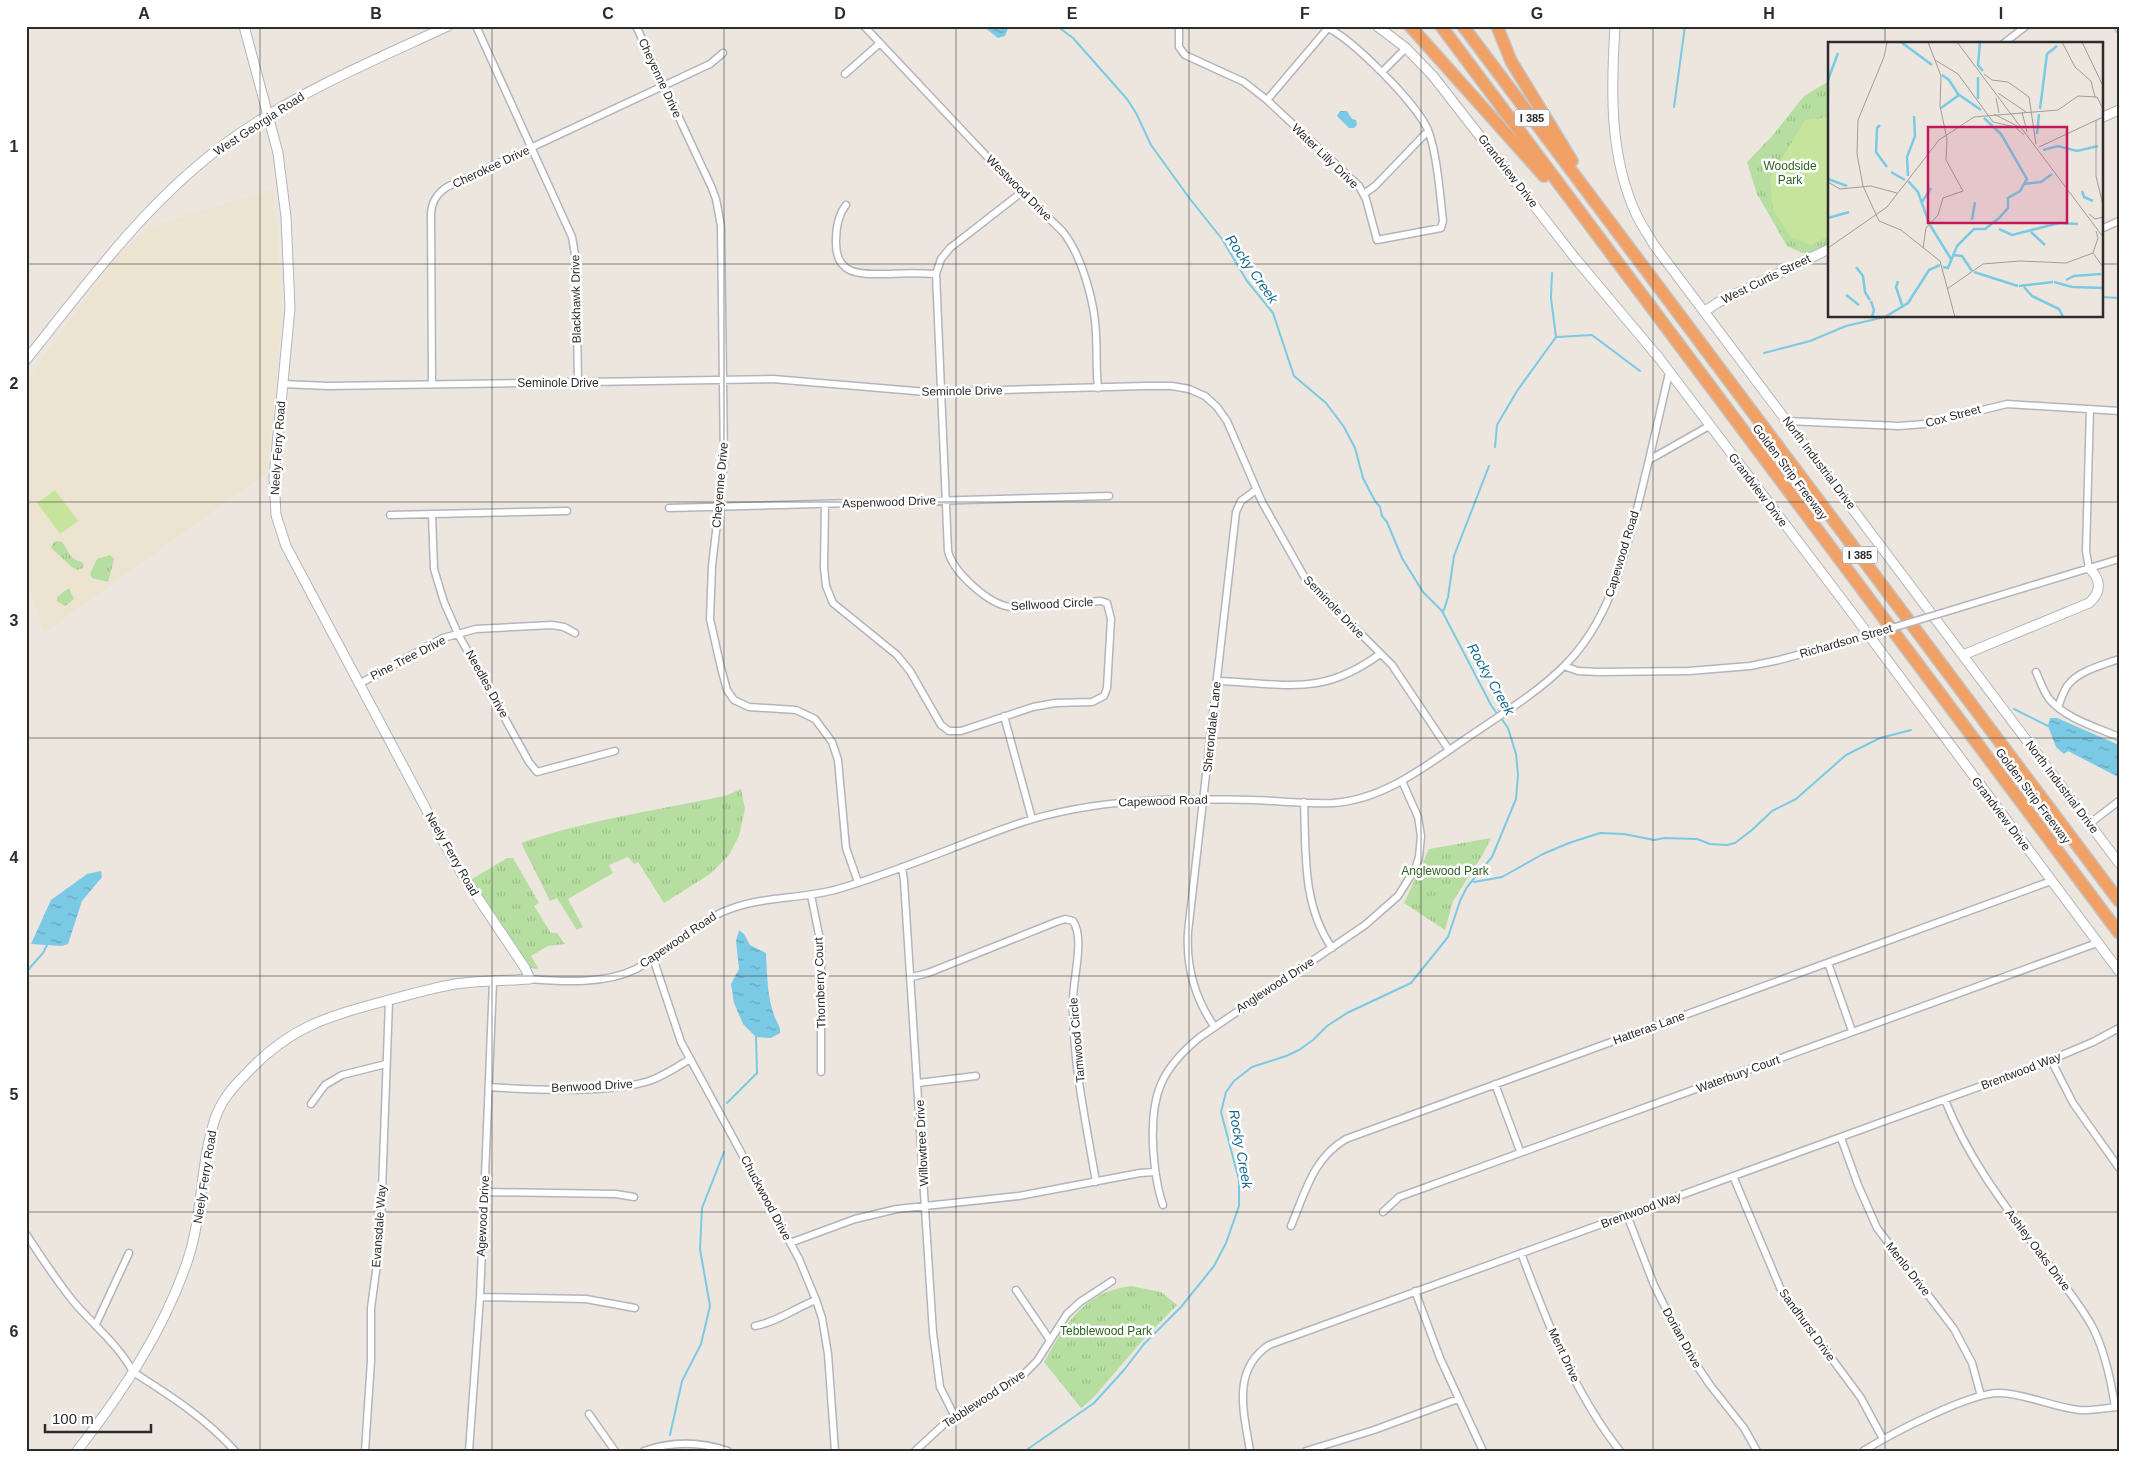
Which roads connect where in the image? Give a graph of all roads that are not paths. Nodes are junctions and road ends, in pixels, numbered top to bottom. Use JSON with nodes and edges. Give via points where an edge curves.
{"nodes":[{"id":1,"x":244,"y":26,"type":"edge"},
{"id":2,"x":448,"y":26,"type":"edge"},
{"id":3,"x":476,"y":26,"type":"edge"},
{"id":4,"x":636,"y":26,"type":"edge"},
{"id":5,"x":864,"y":26,"type":"edge"},
{"id":6,"x":1178,"y":26,"type":"edge"},
{"id":7,"x":1377,"y":26,"type":"edge"},
{"id":8,"x":1410,"y":26,"type":"edge"},
{"id":9,"x":1441,"y":26,"type":"edge"},
{"id":10,"x":1463,"y":26,"type":"edge"},
{"id":11,"x":1497,"y":26,"type":"edge"},
{"id":12,"x":1615,"y":26,"type":"edge"},
{"id":13,"x":2026,"y":26,"type":"edge"},
{"id":14,"x":1326,"y":27,"type":"edge"},
{"id":15,"x":2006,"y":42,"type":"edge"},
{"id":16,"x":880,"y":43,"type":"junction"},
{"id":17,"x":1406,"y":48,"type":"junction"},
{"id":18,"x":722,"y":53,"type":"dead end"},
{"id":19,"x":1382,"y":72,"type":"junction"},
{"id":20,"x":846,"y":74,"type":"dead end"},
{"id":21,"x":664,"y":86,"type":"junction"},
{"id":22,"x":1267,"y":100,"type":"junction"},
{"id":23,"x":2119,"y":110,"type":"edge"},
{"id":24,"x":268,"y":115,"type":"junction"},
{"id":25,"x":2102,"y":118,"type":"edge"},
{"id":26,"x":1428,"y":131,"type":"junction"},
{"id":27,"x":532,"y":148,"type":"junction"},
{"id":28,"x":1022,"y":192,"type":"junction"},
{"id":29,"x":1364,"y":194,"type":"junction"},
{"id":30,"x":846,"y":205,"type":"dead end"},
{"id":31,"x":1601,"y":210,"type":"junction"},
{"id":32,"x":2119,"y":221,"type":"edge"},
{"id":33,"x":1589,"y":226,"type":"junction"},
{"id":34,"x":2102,"y":229,"type":"edge"},
{"id":35,"x":1828,"y":249,"type":"edge"},
{"id":36,"x":936,"y":274,"type":"junction"},
{"id":37,"x":1705,"y":311,"type":"junction"},
{"id":38,"x":26,"y":360,"type":"edge"},
{"id":39,"x":1669,"y":373,"type":"junction"},
{"id":40,"x":724,"y":380,"type":"junction"},
{"id":41,"x":578,"y":382,"type":"junction"},
{"id":42,"x":283,"y":384,"type":"junction"},
{"id":43,"x":432,"y":384,"type":"junction"},
{"id":44,"x":1098,"y":388,"type":"junction"},
{"id":45,"x":942,"y":392,"type":"junction"},
{"id":46,"x":2090,"y":408,"type":"junction"},
{"id":47,"x":2119,"y":411,"type":"edge"},
{"id":48,"x":1787,"y":421,"type":"junction"},
{"id":49,"x":1710,"y":426,"type":"junction"},
{"id":50,"x":1649,"y":460,"type":"junction"},
{"id":51,"x":1256,"y":490,"type":"junction"},
{"id":52,"x":1108,"y":496,"type":"dead end"},
{"id":53,"x":946,"y":500,"type":"junction"},
{"id":54,"x":825,"y":504,"type":"junction"},
{"id":55,"x":719,"y":507,"type":"junction"},
{"id":56,"x":669,"y":508,"type":"dead end"},
{"id":57,"x":567,"y":511,"type":"dead end"},
{"id":58,"x":432,"y":514,"type":"junction"},
{"id":59,"x":390,"y":515,"type":"dead end"},
{"id":60,"x":2119,"y":559,"type":"edge"},
{"id":61,"x":2089,"y":568,"type":"junction"},
{"id":62,"x":575,"y":633,"type":"dead end"},
{"id":63,"x":458,"y":634,"type":"junction"},
{"id":64,"x":1380,"y":654,"type":"junction"},
{"id":65,"x":1963,"y":655,"type":"junction"},
{"id":66,"x":2119,"y":659,"type":"edge"},
{"id":67,"x":1564,"y":666,"type":"junction"},
{"id":68,"x":2036,"y":672,"type":"dead end"},
{"id":69,"x":1217,"y":681,"type":"junction"},
{"id":70,"x":359,"y":684,"type":"junction"},
{"id":71,"x":2058,"y":707,"type":"junction"},
{"id":72,"x":1004,"y":716,"type":"junction"},
{"id":73,"x":2119,"y":737,"type":"edge"},
{"id":74,"x":1449,"y":750,"type":"junction"},
{"id":75,"x":616,"y":751,"type":"dead end"},
{"id":76,"x":1402,"y":781,"type":"junction"},
{"id":77,"x":1204,"y":800,"type":"junction"},
{"id":78,"x":2119,"y":801,"type":"edge"},
{"id":79,"x":1304,"y":802,"type":"junction"},
{"id":80,"x":1032,"y":819,"type":"junction"},
{"id":81,"x":2090,"y":824,"type":"junction"},
{"id":82,"x":2119,"y":863,"type":"edge"},
{"id":83,"x":902,"y":867,"type":"junction"},
{"id":84,"x":2051,"y":881,"type":"junction"},
{"id":85,"x":858,"y":882,"type":"junction"},
{"id":86,"x":811,"y":895,"type":"junction"},
{"id":87,"x":2119,"y":900,"type":"edge"},
{"id":88,"x":2119,"y":933,"type":"edge"},
{"id":89,"x":2097,"y":943,"type":"junction"},
{"id":90,"x":1332,"y":948,"type":"junction"},
{"id":91,"x":653,"y":958,"type":"junction"},
{"id":92,"x":1828,"y":963,"type":"junction"},
{"id":93,"x":2119,"y":971,"type":"edge"},
{"id":94,"x":912,"y":977,"type":"junction"},
{"id":95,"x":530,"y":980,"type":"junction"},
{"id":96,"x":493,"y":982,"type":"junction"},
{"id":97,"x":389,"y":1001,"type":"junction"},
{"id":98,"x":1214,"y":1026,"type":"junction"},
{"id":99,"x":2119,"y":1028,"type":"edge"},
{"id":100,"x":1852,"y":1031,"type":"junction"},
{"id":101,"x":690,"y":1059,"type":"junction"},
{"id":102,"x":2051,"y":1060,"type":"junction"},
{"id":103,"x":386,"y":1064,"type":"junction"},
{"id":104,"x":821,"y":1072,"type":"dead end"},
{"id":105,"x":976,"y":1076,"type":"dead end"},
{"id":106,"x":918,"y":1083,"type":"junction"},
{"id":107,"x":1495,"y":1084,"type":"junction"},
{"id":108,"x":489,"y":1087,"type":"junction"},
{"id":109,"x":1945,"y":1100,"type":"junction"},
{"id":110,"x":311,"y":1104,"type":"dead end"},
{"id":111,"x":1841,"y":1138,"type":"junction"},
{"id":112,"x":1520,"y":1152,"type":"junction"},
{"id":113,"x":2119,"y":1168,"type":"edge"},
{"id":114,"x":1155,"y":1172,"type":"junction"},
{"id":115,"x":1733,"y":1176,"type":"junction"},
{"id":116,"x":1096,"y":1182,"type":"junction"},
{"id":117,"x":484,"y":1192,"type":"junction"},
{"id":118,"x":634,"y":1197,"type":"dead end"},
{"id":119,"x":926,"y":1205,"type":"junction"},
{"id":120,"x":1163,"y":1205,"type":"dead end"},
{"id":121,"x":1382,"y":1212,"type":"dead end"},
{"id":122,"x":1627,"y":1215,"type":"junction"},
{"id":123,"x":1290,"y":1226,"type":"dead end"},
{"id":124,"x":26,"y":1234,"type":"edge"},
{"id":125,"x":790,"y":1242,"type":"junction"},
{"id":126,"x":128,"y":1253,"type":"dead end"},
{"id":127,"x":1521,"y":1253,"type":"junction"},
{"id":128,"x":1112,"y":1281,"type":"dead end"},
{"id":129,"x":1016,"y":1290,"type":"dead end"},
{"id":130,"x":1415,"y":1291,"type":"junction"},
{"id":131,"x":480,"y":1297,"type":"junction"},
{"id":132,"x":816,"y":1300,"type":"junction"},
{"id":133,"x":635,"y":1308,"type":"dead end"},
{"id":134,"x":96,"y":1324,"type":"junction"},
{"id":135,"x":755,"y":1326,"type":"dead end"},
{"id":136,"x":1050,"y":1340,"type":"junction"},
{"id":137,"x":133,"y":1372,"type":"junction"},
{"id":138,"x":1981,"y":1396,"type":"junction"},
{"id":139,"x":1458,"y":1399,"type":"junction"},
{"id":140,"x":2117,"y":1407,"type":"edge"},
{"id":141,"x":589,"y":1414,"type":"dead end"},
{"id":142,"x":954,"y":1415,"type":"junction"},
{"id":143,"x":1883,"y":1439,"type":"junction"},
{"id":144,"x":77,"y":1451,"type":"edge"},
{"id":145,"x":235,"y":1451,"type":"edge"},
{"id":146,"x":365,"y":1451,"type":"edge"},
{"id":147,"x":469,"y":1451,"type":"edge"},
{"id":148,"x":615,"y":1451,"type":"edge"},
{"id":149,"x":644,"y":1451,"type":"edge"},
{"id":150,"x":728,"y":1451,"type":"edge"},
{"id":151,"x":835,"y":1451,"type":"edge"},
{"id":152,"x":914,"y":1451,"type":"edge"},
{"id":153,"x":1250,"y":1451,"type":"edge"},
{"id":154,"x":1306,"y":1451,"type":"edge"},
{"id":155,"x":1483,"y":1451,"type":"edge"},
{"id":156,"x":1620,"y":1451,"type":"edge"},
{"id":157,"x":1757,"y":1451,"type":"edge"},
{"id":158,"x":1863,"y":1451,"type":"edge"}],
"edges":[{"from":1,"to":24,"type":"street","name":"Neely Ferry Road"},
{"from":2,"to":24,"type":"street","name":"West Georgia Road","via":[[324,83]]},
{"from":3,"to":27,"type":"street","name":"Blackhawk Drive"},
{"from":4,"to":21,"type":"street","name":"Cheyenne Drive"},
{"from":5,"to":16,"type":"street","name":"Westwood Drive"},
{"from":6,"to":22,"type":"street","name":"Water Lilly Drive","via":[[1179,47],[1185,55],[1244,82]]},
{"from":7,"to":17,"type":"street","name":"Grandview Drive"},
{"from":8,"to":33,"type":"highway"},
{"from":9,"to":33,"type":"highway","name":"Golden Strip Freeway","number":"I 385"},
{"from":10,"to":31,"type":"highway","name":"Golden Strip Freeway","number":"I 385"},
{"from":11,"to":31,"type":"highway","via":[[1511,61]]},
{"from":12,"to":37,"type":"street","name":"North Industrial Drive","via":[[1612,79],[1615,140],[1624,182],[1637,216],[1654,246]]},
{"from":13,"to":15,"type":"street"},
{"from":14,"to":19,"type":"street","name":"Water Lilly Drive"},
{"from":14,"to":22,"type":"street"},
{"from":16,"to":20,"type":"street"},
{"from":16,"to":28,"type":"street","name":"Westwood Drive"},
{"from":17,"to":19,"type":"street"},
{"from":17,"to":39,"type":"street","name":"Grandview Drive","via":[[1434,76]]},
{"from":18,"to":21,"type":"street","name":"Cherokee Drive","via":[[710,64]]},
{"from":19,"to":26,"type":"street","name":"Water Lilly Drive","via":[[1421,115]]},
{"from":21,"to":27,"type":"street","name":"Cherokee Drive"},
{"from":21,"to":40,"type":"street","name":"Cheyenne Drive","via":[[711,186],[719,213]]},
{"from":22,"to":29,"type":"street","name":"Water Lilly Drive"},
{"from":23,"to":25,"type":"street"},
{"from":24,"to":38,"type":"street","name":"West Georgia Road","via":[[204,160],[160,200]]},
{"from":24,"to":42,"type":"street","name":"Neely Ferry Road","via":[[278,152],[286,217],[290,308]]},
{"from":26,"to":29,"type":"street"},
{"from":26,"to":29,"type":"street","name":"Water Lilly Drive","via":[[1444,220],[1441,228],[1377,240]]},
{"from":27,"to":41,"type":"street","name":"Blackhawk Drive","via":[[575,248]]},
{"from":27,"to":43,"type":"street","name":"Cherokee Drive","via":[[446,187],[433,202]]},
{"from":28,"to":36,"type":"street","name":"Sellwood Circle","via":[[950,248],[941,259]]},
{"from":28,"to":44,"type":"street","name":"Westwood Drive","via":[[1063,232],[1076,255],[1095,315]]},
{"from":30,"to":36,"type":"street","via":[[838,219],[836,242],[837,256],[846,268],[860,274]]},
{"from":31,"to":87,"type":"highway","name":"Golden Strip Freeway","number":"I 385"},
{"from":32,"to":34,"type":"street"},
{"from":33,"to":88,"type":"highway","name":"Golden Strip Freeway","number":"I 385"},
{"from":35,"to":37,"type":"street","name":"West Curtis Street"},
{"from":36,"to":45,"type":"street","name":"Sellwood Circle"},
{"from":37,"to":48,"type":"street","name":"North Industrial Drive"},
{"from":39,"to":49,"type":"street","name":"Grandview Drive"},
{"from":39,"to":50,"type":"street","name":"Capewood Road"},
{"from":40,"to":41,"type":"street","name":"Seminole Drive"},
{"from":40,"to":45,"type":"street","name":"Seminole Drive","via":[[786,379]]},
{"from":40,"to":55,"type":"street","name":"Cheyenne Drive","via":[[724,462]]},
{"from":41,"to":43,"type":"street","name":"Seminole Drive"},
{"from":42,"to":43,"type":"street","name":"Seminole Drive"},
{"from":42,"to":70,"type":"street","name":"Neely Ferry Road","via":[[274,477],[278,523],[286,546]]},
{"from":44,"to":45,"type":"street","name":"Seminole Drive"},
{"from":44,"to":51,"type":"street","name":"Seminole Drive","via":[[1172,386],[1205,396],[1227,420]]},
{"from":45,"to":53,"type":"street","name":"Sellwood Circle"},
{"from":46,"to":47,"type":"street","name":"Cox Street"},
{"from":46,"to":48,"type":"street","name":"Cox Street","via":[[2007,404],[1947,420],[1899,426]]},
{"from":46,"to":61,"type":"street","via":[[2086,551]]},
{"from":48,"to":65,"type":"street","name":"North Industrial Drive"},
{"from":49,"to":50,"type":"street"},
{"from":49,"to":84,"type":"street","name":"Grandview Drive"},
{"from":50,"to":67,"type":"street","name":"Capewood Road","via":[[1629,539],[1610,595],[1594,628]]},
{"from":51,"to":64,"type":"street","name":"Seminole Drive","via":[[1304,578]]},
{"from":51,"to":69,"type":"street","name":"Sherondale Lane","via":[[1241,502],[1236,512]]},
{"from":52,"to":53,"type":"street","name":"Aspenwood Drive"},
{"from":53,"to":54,"type":"street","name":"Aspenwood Drive"},
{"from":53,"to":72,"type":"street","name":"Sellwood Circle","via":[[951,562],[992,601],[1011,607],[1102,601],[1110,609],[1104,696],[1092,702],[1056,703]]},
{"from":54,"to":55,"type":"street","name":"Aspenwood Drive"},
{"from":54,"to":72,"type":"street","name":"Sellwood Circle","via":[[824,568],[826,586],[833,603],[897,655],[946,730],[961,731]]},
{"from":55,"to":56,"type":"street","name":"Aspenwood Drive"},
{"from":55,"to":85,"type":"street","name":"Cheyenne Drive","via":[[710,618],[727,690],[734,700],[749,707],[801,711],[815,719],[829,735],[838,760],[846,848]]},
{"from":57,"to":58,"type":"street"},
{"from":58,"to":59,"type":"street"},
{"from":58,"to":63,"type":"street","name":"Needles Drive","via":[[437,581]]},
{"from":60,"to":61,"type":"street","name":"Richardson Street"},
{"from":61,"to":65,"type":"street","via":[[2098,578],[2099,587],[2096,597],[2089,603]]},
{"from":61,"to":67,"type":"street","name":"Richardson Street","bridge":true,"via":[[1778,660],[1725,669],[1598,672]]},
{"from":62,"to":63,"type":"street","name":"Pine Tree Drive","via":[[552,625],[493,627]]},
{"from":63,"to":70,"type":"street","name":"Pine Tree Drive","via":[[443,638]]},
{"from":63,"to":75,"type":"street","name":"Needles Drive","via":[[537,772]]},
{"from":64,"to":69,"type":"street","via":[[1348,674],[1314,685]]},
{"from":64,"to":74,"type":"street","name":"Seminole Drive","via":[[1395,670]]},
{"from":65,"to":81,"type":"street","name":"North Industrial Drive"},
{"from":66,"to":71,"type":"street","via":[[2073,679]]},
{"from":67,"to":74,"type":"street","name":"Capewood Road","via":[[1536,690]]},
{"from":68,"to":71,"type":"street","via":[[2049,699]]},
{"from":69,"to":77,"type":"street","name":"Sherondale Lane"},
{"from":70,"to":95,"type":"street","name":"Neely Ferry Road","via":[[462,874]]},
{"from":71,"to":73,"type":"street"},
{"from":72,"to":80,"type":"street"},
{"from":74,"to":76,"type":"street","name":"Capewood Road"},
{"from":76,"to":79,"type":"street","name":"Capewood Road","via":[[1357,799]]},
{"from":76,"to":90,"type":"street","name":"Anglewood Drive","via":[[1420,826],[1421,846],[1415,869],[1390,904]]},
{"from":77,"to":79,"type":"street","name":"Capewood Road"},
{"from":77,"to":80,"type":"street","name":"Capewood Road","via":[[1102,804]]},
{"from":77,"to":98,"type":"street","name":"Sherondale Lane","via":[[1188,954],[1196,994]]},
{"from":78,"to":81,"type":"street"},
{"from":79,"to":90,"type":"street","via":[[1311,902],[1318,924]]},
{"from":80,"to":83,"type":"street","name":"Capewood Road"},
{"from":81,"to":82,"type":"street","name":"North Industrial Drive"},
{"from":83,"to":85,"type":"street","name":"Capewood Road"},
{"from":83,"to":94,"type":"street","name":"Willowtree Drive"},
{"from":84,"to":89,"type":"street","name":"Grandview Drive"},
{"from":84,"to":92,"type":"street","name":"Hatteras Lane"},
{"from":85,"to":86,"type":"street","name":"Capewood Road"},
{"from":86,"to":91,"type":"street","name":"Capewood Road","via":[[753,902],[729,909],[702,922]]},
{"from":86,"to":104,"type":"street","name":"Thornberry Court","via":[[821,945]]},
{"from":89,"to":93,"type":"street","name":"Grandview Drive"},
{"from":89,"to":100,"type":"street","name":"Waterbury Court"},
{"from":90,"to":98,"type":"street","name":"Anglewood Drive"},
{"from":91,"to":95,"type":"street","name":"Capewood Road","via":[[632,970],[607,978]]},
{"from":91,"to":101,"type":"street","name":"Chuckwood Drive","via":[[677,1035]]},
{"from":92,"to":100,"type":"street"},
{"from":92,"to":107,"type":"street","name":"Hatteras Lane"},
{"from":94,"to":106,"type":"street","name":"Willowtree Drive"},
{"from":94,"to":116,"type":"street","name":"Tamwood Circle","via":[[1056,922],[1073,921],[1079,933],[1072,1000],[1076,1052]]},
{"from":95,"to":96,"type":"street","name":"Neely Ferry Road"},
{"from":96,"to":97,"type":"street","name":"Neely Ferry Road","via":[[449,985]]},
{"from":96,"to":108,"type":"street","name":"Agewood Drive"},
{"from":97,"to":103,"type":"street","name":"Evansdale Way"},
{"from":97,"to":137,"type":"street","name":"Neely Ferry Road","via":[[336,1014],[298,1032],[258,1061],[226,1097],[212,1128],[198,1222],[188,1260],[160,1325]]},
{"from":98,"to":114,"type":"street","name":"Anglewood Drive","via":[[1176,1057],[1160,1085],[1152,1123]]},
{"from":99,"to":102,"type":"street","name":"Brentwood Way"},
{"from":100,"to":112,"type":"street","name":"Waterbury Court"},
{"from":101,"to":108,"type":"street","name":"Benwood Drive","via":[[639,1083],[590,1088]]},
{"from":101,"to":125,"type":"street","name":"Chuckwood Drive"},
{"from":102,"to":109,"type":"street","name":"Brentwood Way"},
{"from":102,"to":113,"type":"street","via":[[2073,1103]]},
{"from":103,"to":110,"type":"street","via":[[342,1075],[325,1085]]},
{"from":103,"to":146,"type":"street","name":"Evansdale Way"},
{"from":105,"to":106,"type":"street"},
{"from":106,"to":119,"type":"street","name":"Willowtree Drive"},
{"from":107,"to":112,"type":"street"},
{"from":107,"to":123,"type":"street","name":"Hatteras Lane","via":[[1365,1131],[1336,1145],[1312,1174]]},
{"from":108,"to":117,"type":"street","name":"Agewood Drive"},
{"from":109,"to":111,"type":"street","name":"Brentwood Way"},
{"from":109,"to":140,"type":"street","name":"Ashley Oaks Drive","via":[[1987,1183],[2092,1327]]},
{"from":111,"to":115,"type":"street","name":"Brentwood Way"},
{"from":111,"to":138,"type":"street","name":"Menlo Drive","via":[[1877,1228],[1954,1329],[1972,1363]]},
{"from":112,"to":121,"type":"street","name":"Waterbury Court","via":[[1399,1197]]},
{"from":114,"to":116,"type":"street"},
{"from":114,"to":120,"type":"street","name":"Anglewood Drive"},
{"from":115,"to":122,"type":"street","name":"Brentwood Way"},
{"from":115,"to":143,"type":"street","name":"Sandhurst Drive","via":[[1781,1290],[1861,1398]]},
{"from":116,"to":119,"type":"street","via":[[1019,1196]]},
{"from":117,"to":118,"type":"street"},
{"from":117,"to":131,"type":"street","name":"Agewood Drive"},
{"from":119,"to":125,"type":"street","via":[[868,1215]]},
{"from":119,"to":142,"type":"street","name":"Willowtree Drive","via":[[938,1375],[946,1402]]},
{"from":122,"to":127,"type":"street","name":"Brentwood Way"},
{"from":122,"to":157,"type":"street","name":"Dorian Drive","via":[[1657,1292],[1687,1350]]},
{"from":124,"to":134,"type":"street","via":[[74,1302]]},
{"from":125,"to":132,"type":"street","name":"Chuckwood Drive"},
{"from":126,"to":134,"type":"street"},
{"from":127,"to":130,"type":"street","name":"Brentwood Way"},
{"from":127,"to":156,"type":"street","name":"Ment Drive","via":[[1576,1383],[1596,1420]]},
{"from":128,"to":136,"type":"street","name":"Tebblewood Drive","via":[[1073,1308]]},
{"from":129,"to":136,"type":"street"},
{"from":130,"to":139,"type":"street"},
{"from":130,"to":153,"type":"street","name":"Brentwood Way","via":[[1286,1338],[1262,1350],[1249,1365],[1242,1389]]},
{"from":131,"to":133,"type":"street","via":[[586,1299]]},
{"from":131,"to":147,"type":"street","name":"Agewood Drive"},
{"from":132,"to":135,"type":"street","via":[[768,1324]]},
{"from":132,"to":151,"type":"street","name":"Chuckwood Drive","via":[[828,1354]]},
{"from":134,"to":137,"type":"street"},
{"from":136,"to":142,"type":"street","name":"Tebblewood Drive","via":[[1037,1361],[1020,1378]]},
{"from":137,"to":144,"type":"street","name":"Neely Ferry Road"},
{"from":137,"to":145,"type":"street","via":[[193,1412]]},
{"from":138,"to":140,"type":"street","via":[[2010,1394],[2078,1410]]},
{"from":138,"to":143,"type":"street"},
{"from":139,"to":154,"type":"street"},
{"from":139,"to":155,"type":"street"},
{"from":141,"to":148,"type":"street"},
{"from":142,"to":152,"type":"street","name":"Tebblewood Drive"},
{"from":143,"to":158,"type":"street"},
{"from":149,"to":150,"type":"street","via":[[678,1443]]}]}
